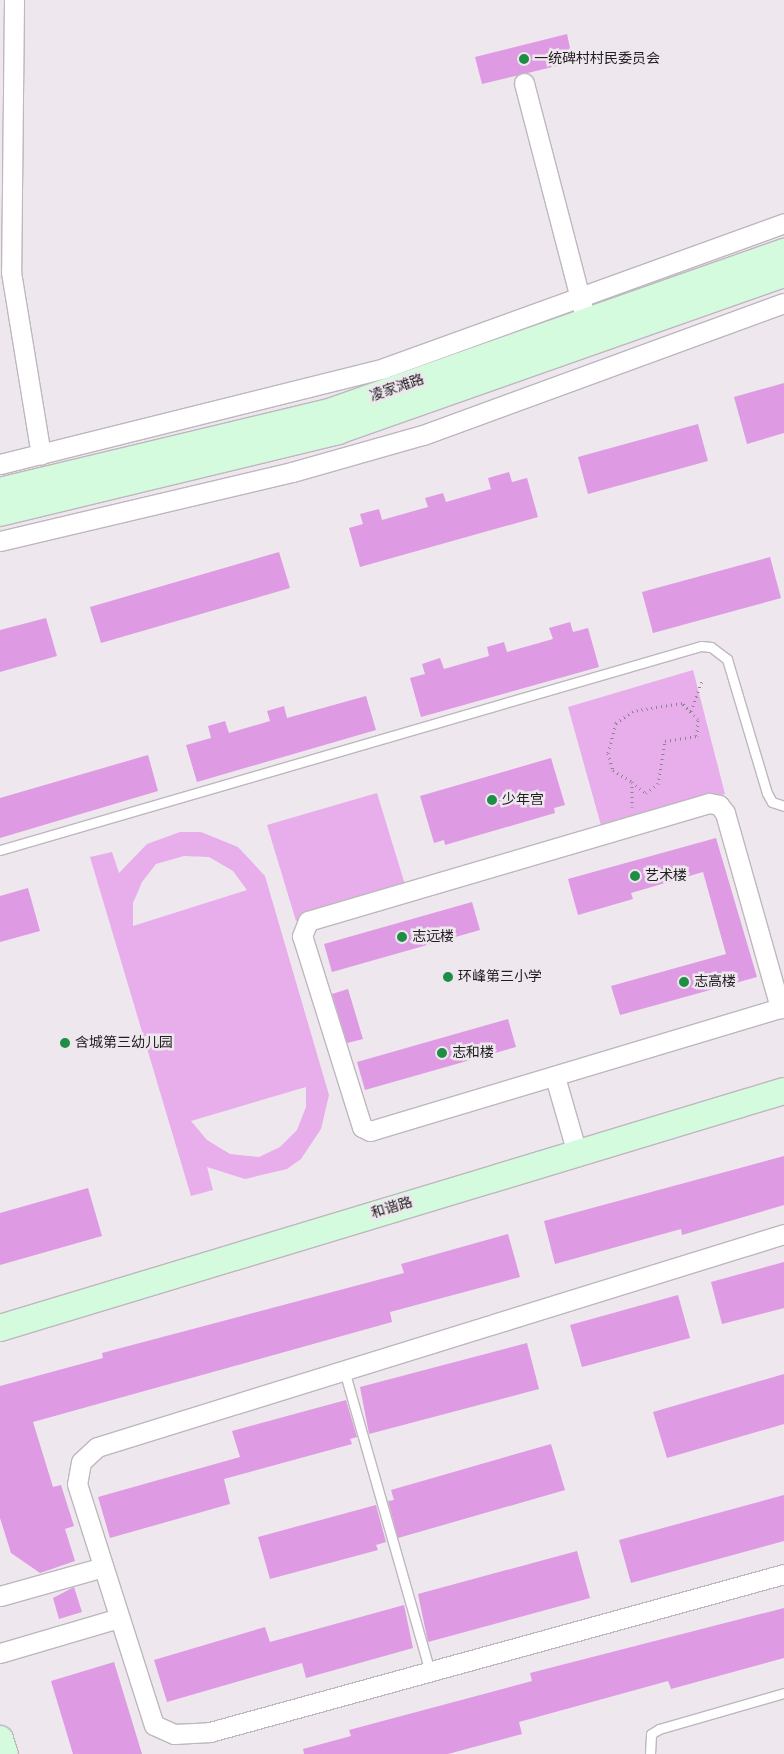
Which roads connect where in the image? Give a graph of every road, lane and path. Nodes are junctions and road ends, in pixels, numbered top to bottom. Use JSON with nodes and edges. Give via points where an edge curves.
{"nodes":[{"id":1,"x":14,"y":0,"type":"edge"},
{"id":2,"x":524,"y":83,"type":"dead end"},
{"id":3,"x":784,"y":223,"type":"edge"},
{"id":4,"x":784,"y":252,"type":"edge"},
{"id":5,"x":784,"y":274,"type":"edge"},
{"id":6,"x":784,"y":303,"type":"edge"},
{"id":7,"x":583,"y":310,"type":"junction"},
{"id":8,"x":40,"y":455,"type":"junction"},
{"id":9,"x":0,"y":464,"type":"edge"},
{"id":10,"x":0,"y":491,"type":"edge"},
{"id":11,"x":0,"y":513,"type":"edge"},
{"id":12,"x":0,"y":540,"type":"edge"},
{"id":13,"x":702,"y":681,"type":"dead end"},
{"id":14,"x":690,"y":711,"type":"junction"},
{"id":15,"x":632,"y":782,"type":"junction"},
{"id":16,"x":784,"y":806,"type":"edge"},
{"id":17,"x":636,"y":824,"type":"junction"},
{"id":18,"x":0,"y":850,"type":"edge"},
{"id":19,"x":555,"y":1077,"type":"junction"},
{"id":20,"x":784,"y":1091,"type":"edge"},
{"id":21,"x":577,"y":1153,"type":"junction"},
{"id":22,"x":784,"y":1234,"type":"edge"},
{"id":23,"x":0,"y":1328,"type":"edge"},
{"id":24,"x":344,"y":1370,"type":"junction"},
{"id":25,"x":103,"y":1567,"type":"junction"},
{"id":26,"x":784,"y":1574,"type":"edge"},
{"id":27,"x":0,"y":1596,"type":"edge"},
{"id":28,"x":119,"y":1618,"type":"junction"},
{"id":29,"x":0,"y":1653,"type":"edge"},
{"id":30,"x":430,"y":1672,"type":"junction"},
{"id":31,"x":784,"y":1692,"type":"edge"},
{"id":32,"x":0,"y":1739,"type":"edge"},
{"id":33,"x":5,"y":1754,"type":"edge"},
{"id":34,"x":650,"y":1754,"type":"edge"}],
"edges":[{"from":1,"to":8,"type":"street","via":[[11,272]]},
{"from":2,"to":7,"type":"street"},
{"from":3,"to":7,"type":"street"},
{"from":4,"to":7,"type":"main road","name":"凌家滩路"},
{"from":5,"to":11,"type":"main road","name":"凌家滩路","via":[[338,431]]},
{"from":6,"to":12,"type":"street","via":[[423,435],[292,472]]},
{"from":7,"to":8,"type":"street","via":[[384,368]]},
{"from":7,"to":10,"type":"main road","name":"凌家滩路","via":[[332,411]]},
{"from":8,"to":9,"type":"street"},
{"from":13,"to":14,"type":"path"},
{"from":14,"to":15,"type":"path","via":[[698,720],[697,736],[665,741],[654,791],[646,793]]},
{"from":14,"to":15,"type":"path","via":[[675,702],[649,712],[633,711],[616,722],[608,753],[613,770]]},
{"from":15,"to":17,"type":"path","via":[[630,798]]},
{"from":16,"to":18,"type":"lane","via":[[772,802],[767,793],[727,659],[711,647],[701,646]]},
{"from":17,"to":19,"type":"street","via":[[709,803],[719,805],[725,813],[780,1008]]},
{"from":17,"to":19,"type":"street","via":[[308,921],[303,928],[362,1127],[370,1131]]},
{"from":19,"to":21,"type":"street"},
{"from":20,"to":21,"type":"main road","name":"和谐路"},
{"from":21,"to":23,"type":"main road","name":"和谐路"},
{"from":22,"to":24,"type":"street"},
{"from":24,"to":25,"type":"street","via":[[97,1447],[81,1462],[77,1484]]},
{"from":24,"to":30,"type":"lane"},
{"from":25,"to":27,"type":"street"},
{"from":25,"to":28,"type":"street"},
{"from":26,"to":30,"type":"street"},
{"from":28,"to":29,"type":"street"},
{"from":28,"to":30,"type":"street","via":[[154,1725],[174,1734],[210,1732]]},
{"from":31,"to":34,"type":"lane","via":[[659,1729],[651,1734]]},
{"from":32,"to":33,"type":"main road"}]}
